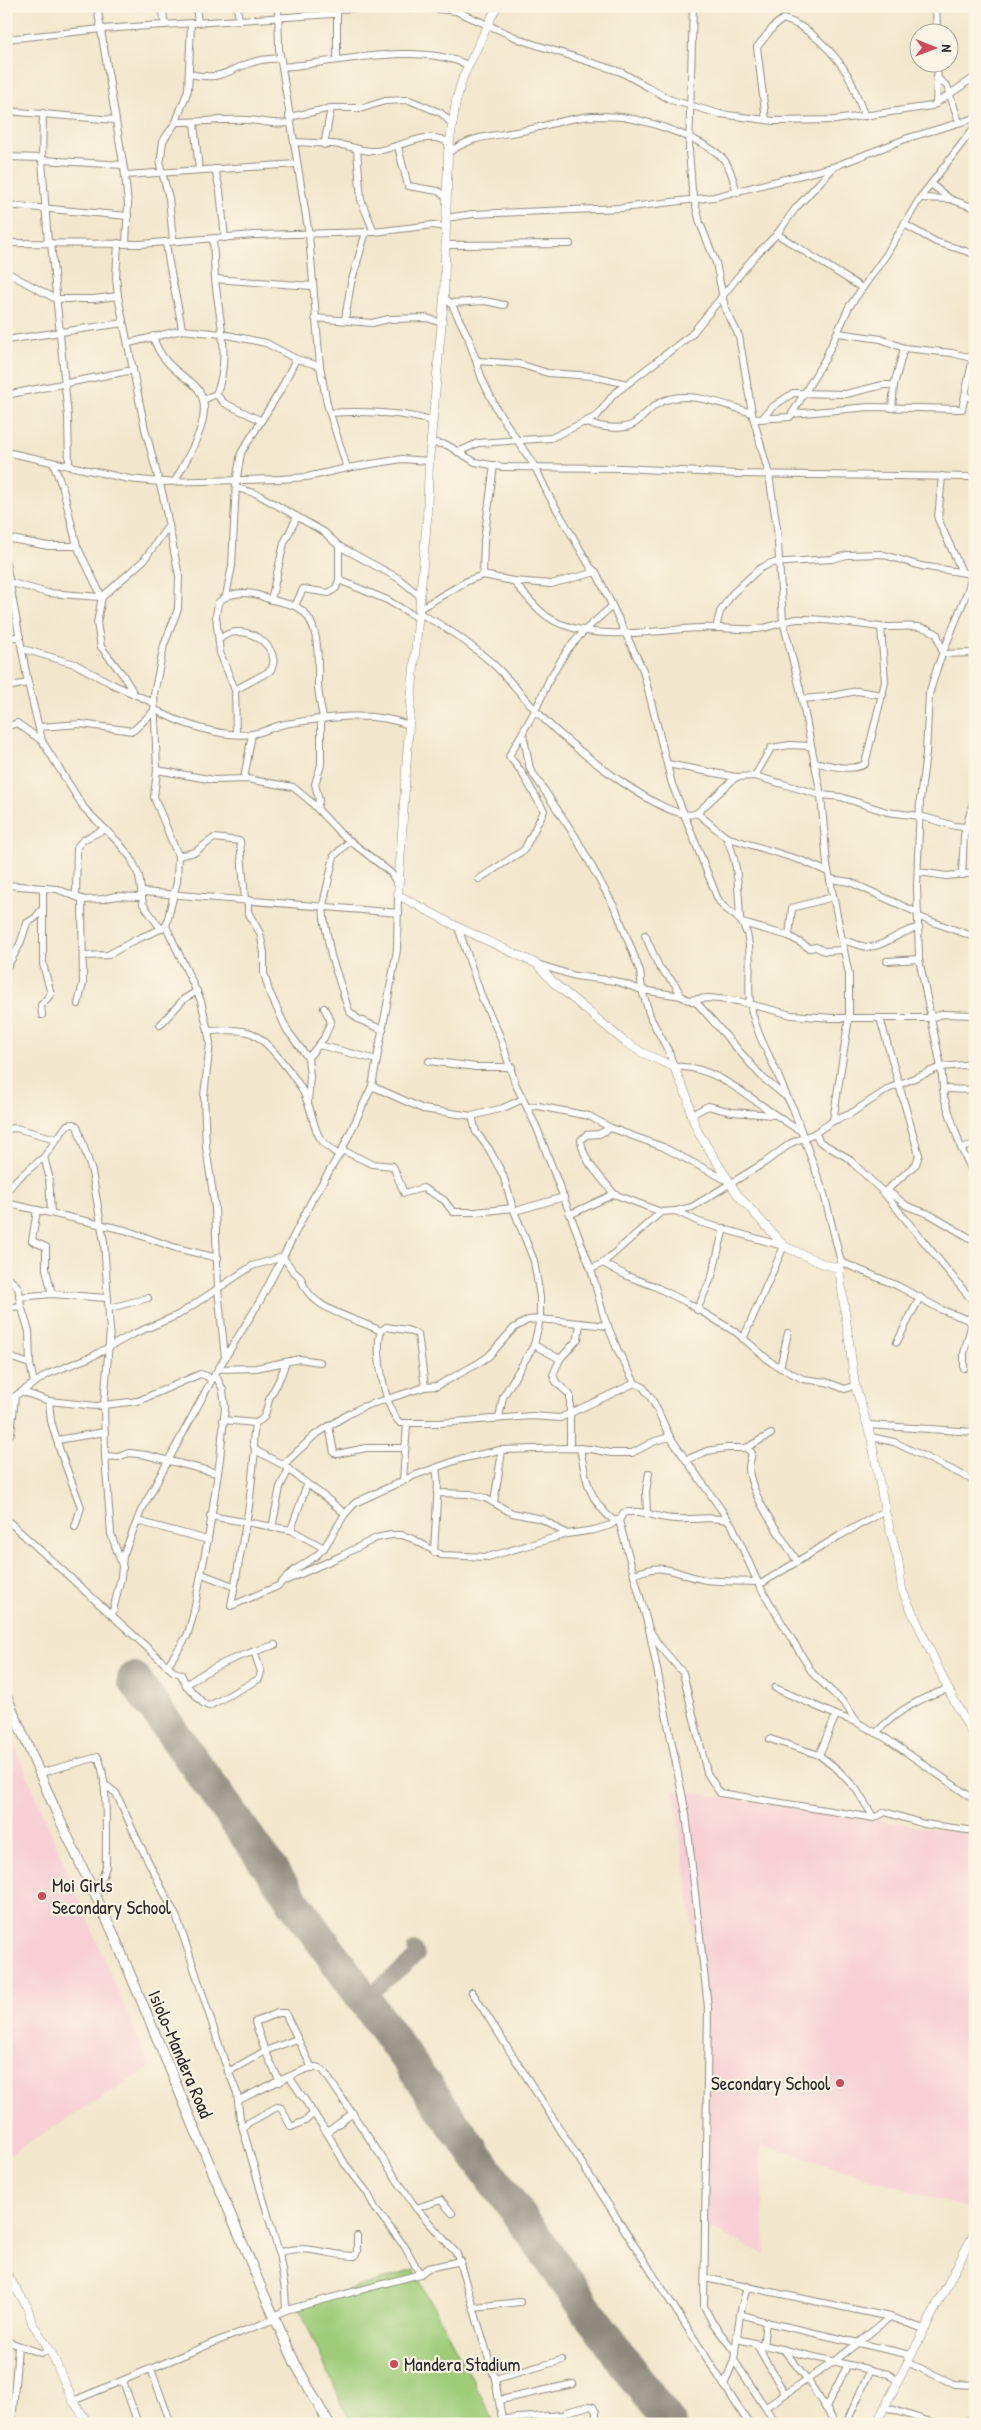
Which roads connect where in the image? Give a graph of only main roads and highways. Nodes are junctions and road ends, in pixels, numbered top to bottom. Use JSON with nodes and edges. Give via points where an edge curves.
{"nodes":[{"id":1,"x":497,"y":6,"type":"edge"},
{"id":2,"x":6,"y":1695,"type":"edge"},
{"id":3,"x":9,"y":1711,"type":"edge"},
{"id":4,"x":975,"y":1739,"type":"edge"},
{"id":5,"x":975,"y":2231,"type":"edge"},
{"id":6,"x":6,"y":2273,"type":"edge"},
{"id":7,"x":88,"y":2424,"type":"edge"},
{"id":8,"x":330,"y":2424,"type":"edge"},
{"id":9,"x":876,"y":2424,"type":"edge"}],
"edges":[{"from":1,"to":4,"type":"main road","via":[[458,90],[449,143],[446,196],[448,300],[442,323],[430,447],[398,895],[537,964],[554,983],[625,1042],[674,1066],[698,1132],[737,1194],[784,1246],[816,1261],[840,1265],[855,1385],[871,1437],[902,1590]]},
{"from":2,"to":3,"type":"highway","name":"Isiolo-Mandera Road"},
{"from":3,"to":8,"type":"highway","name":"Isiolo-Mandera Road","via":[[113,1933],[275,2320]]},
{"from":5,"to":9,"type":"main road"},
{"from":6,"to":7,"type":"main road","via":[[27,2306],[32,2323],[50,2350],[73,2401]]}]}
